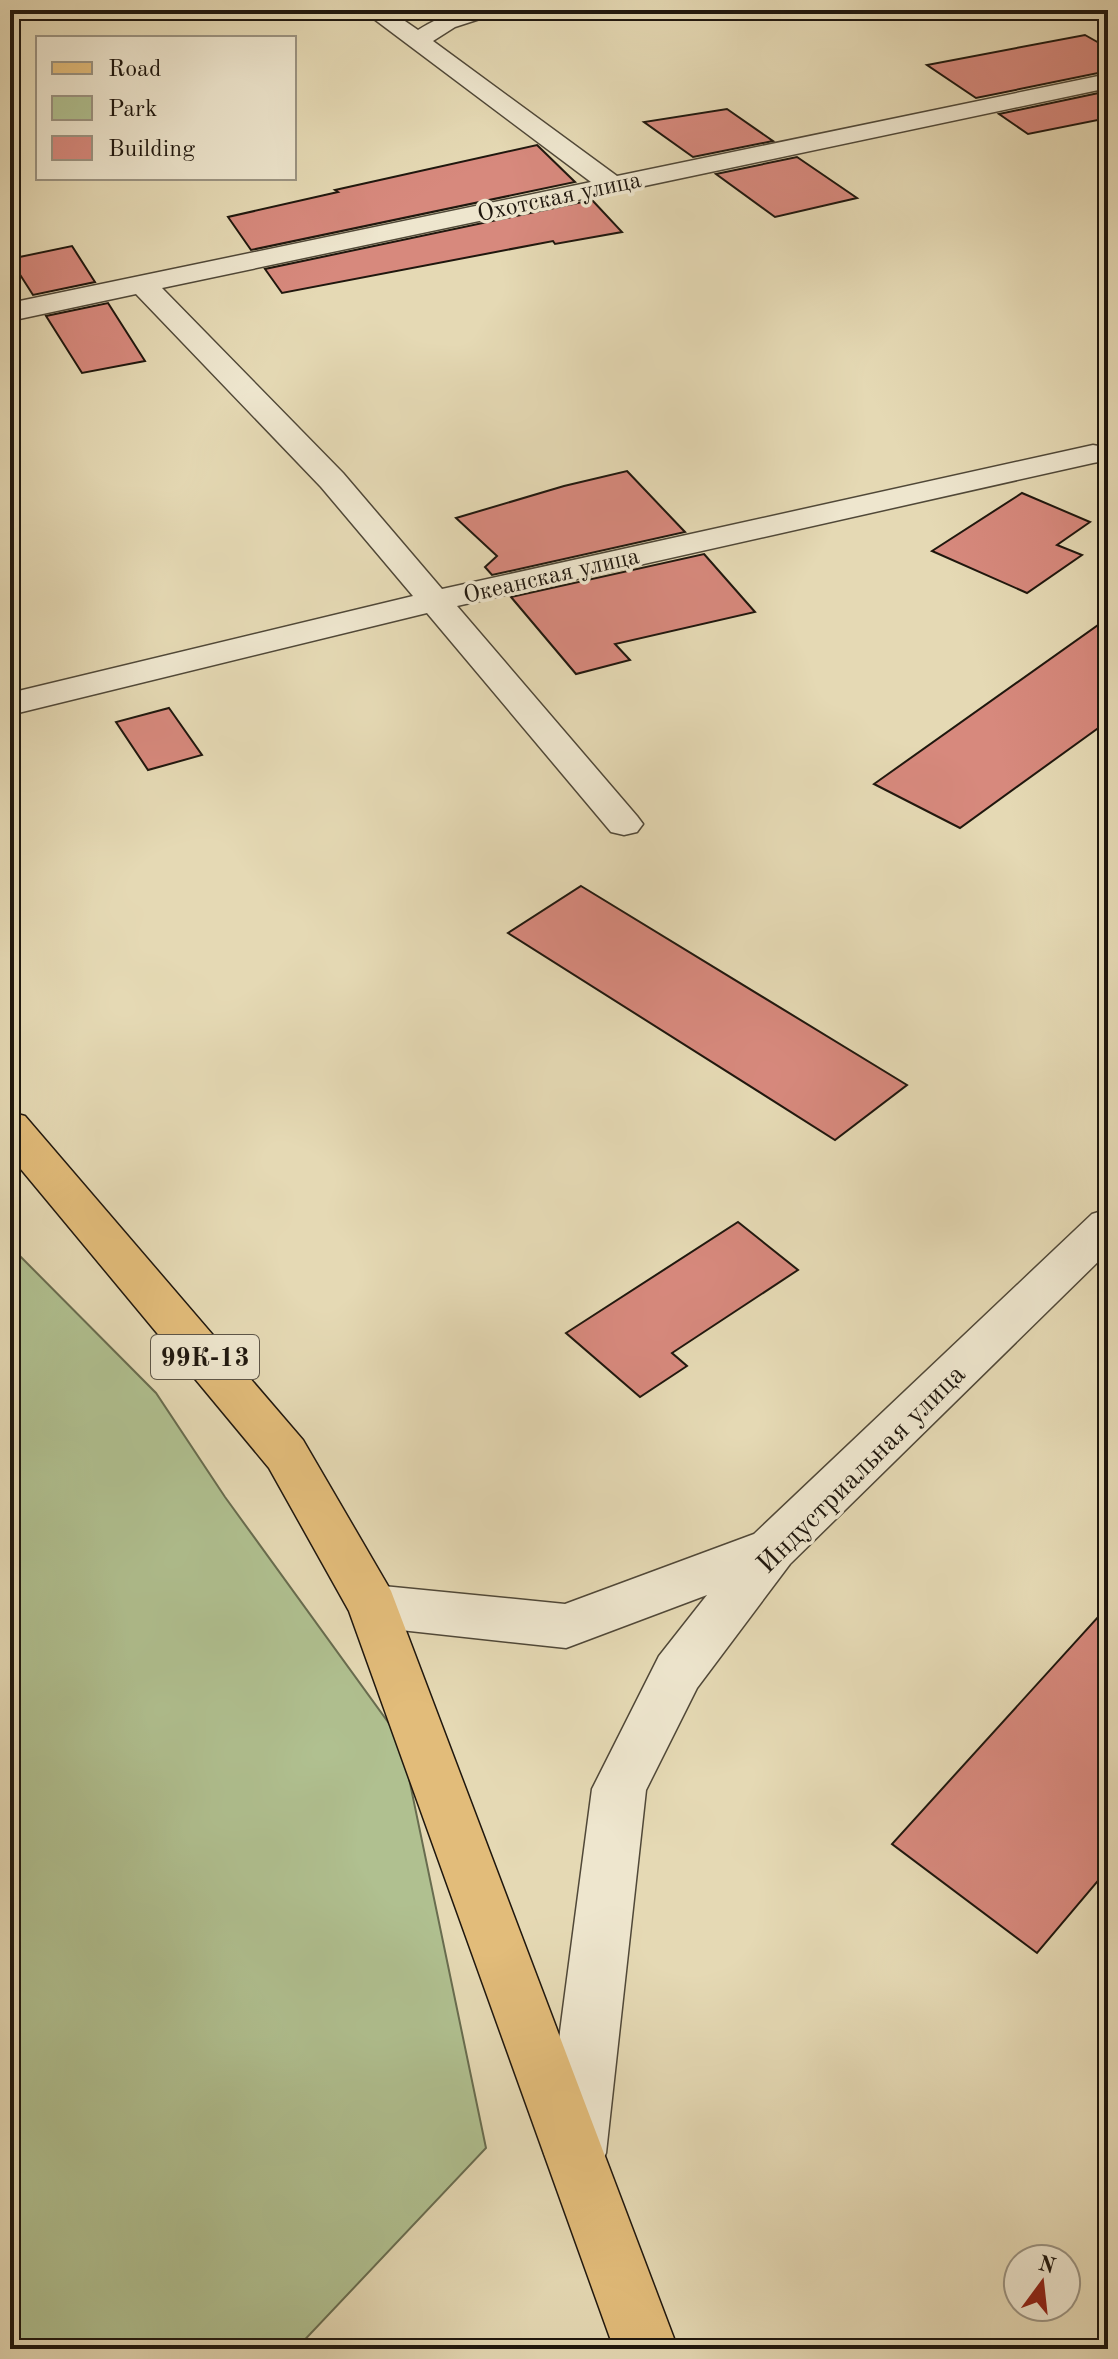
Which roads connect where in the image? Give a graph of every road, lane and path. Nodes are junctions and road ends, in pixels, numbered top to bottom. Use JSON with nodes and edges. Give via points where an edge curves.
{"nodes":[{"id":1,"x":374,"y":10,"type":"edge"},
{"id":2,"x":484,"y":10,"type":"edge"},
{"id":3,"x":417,"y":41,"type":"junction"},
{"id":4,"x":1108,"y":81,"type":"edge"},
{"id":5,"x":612,"y":185,"type":"junction"},
{"id":6,"x":142,"y":284,"type":"junction"},
{"id":7,"x":10,"y":312,"type":"edge"},
{"id":8,"x":1093,"y":454,"type":"dead end"},
{"id":9,"x":434,"y":601,"type":"junction"},
{"id":10,"x":10,"y":704,"type":"edge"},
{"id":11,"x":624,"y":824,"type":"dead end"},
{"id":12,"x":10,"y":1127,"type":"edge"},
{"id":13,"x":1108,"y":1225,"type":"edge"},
{"id":14,"x":772,"y":1549,"type":"junction"},
{"id":15,"x":373,"y":1606,"type":"junction"},
{"id":16,"x":574,"y":2159,"type":"junction"},
{"id":17,"x":646,"y":2349,"type":"edge"}],
"edges":[{"from":1,"to":3,"type":"street"},
{"from":2,"to":3,"type":"street","via":[[447,22]]},
{"from":3,"to":5,"type":"street"},
{"from":4,"to":5,"type":"street","name":"Охотская улица"},
{"from":5,"to":6,"type":"street","name":"Охотская улица"},
{"from":6,"to":7,"type":"street","name":"Охотская улица"},
{"from":6,"to":9,"type":"street","via":[[332,480]]},
{"from":8,"to":9,"type":"street","name":"Океанская улица"},
{"from":9,"to":10,"type":"street","name":"Океанская улица"},
{"from":9,"to":11,"type":"street"},
{"from":12,"to":15,"type":"main road","number":"99К-13","via":[[286,1454]]},
{"from":13,"to":14,"type":"street","name":"Индустриальная улица"},
{"from":14,"to":15,"type":"street","via":[[566,1626]]},
{"from":14,"to":16,"type":"street","name":"Индустриальная улица","via":[[678,1672],[619,1789]]},
{"from":15,"to":16,"type":"main road","number":"99К-13"},
{"from":16,"to":17,"type":"main road"}]}
